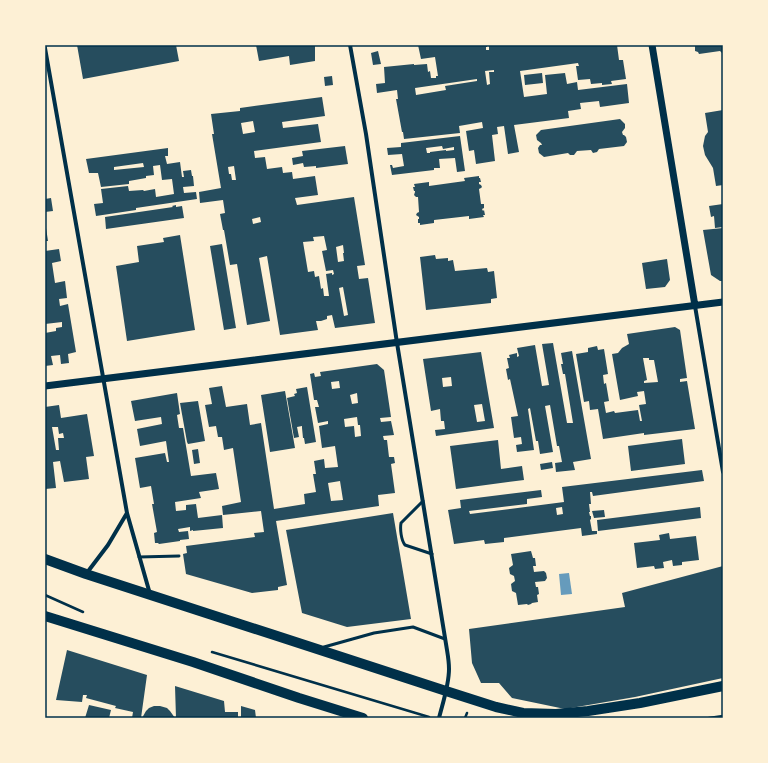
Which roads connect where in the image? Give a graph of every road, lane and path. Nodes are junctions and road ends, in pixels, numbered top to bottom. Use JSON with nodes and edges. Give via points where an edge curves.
{"nodes":[{"id":1,"x":350,"y":45,"type":"edge"},
{"id":2,"x":652,"y":45,"type":"edge"},
{"id":3,"x":45,"y":48,"type":"edge"},
{"id":4,"x":723,"y":302,"type":"edge"},
{"id":5,"x":694,"y":306,"type":"junction"},
{"id":6,"x":396,"y":342,"type":"junction"},
{"id":7,"x":103,"y":378,"type":"junction"},
{"id":8,"x":45,"y":386,"type":"edge"},
{"id":9,"x":723,"y":472,"type":"edge"},
{"id":10,"x":423,"y":502,"type":"junction"},
{"id":11,"x":127,"y":513,"type":"junction"},
{"id":12,"x":432,"y":554,"type":"junction"},
{"id":13,"x":179,"y":556,"type":"dead end"},
{"id":14,"x":139,"y":557,"type":"junction"},
{"id":15,"x":45,"y":559,"type":"edge"},
{"id":16,"x":86,"y":574,"type":"junction"},
{"id":17,"x":45,"y":595,"type":"edge"},
{"id":18,"x":150,"y":595,"type":"junction"},
{"id":19,"x":88,"y":614,"type":"dead end"},
{"id":20,"x":45,"y":616,"type":"edge"},
{"id":21,"x":445,"y":639,"type":"junction"},
{"id":22,"x":318,"y":649,"type":"junction"},
{"id":23,"x":207,"y":651,"type":"dead end"},
{"id":24,"x":723,"y":686,"type":"edge"},
{"id":25,"x":446,"y":691,"type":"junction"},
{"id":26,"x":467,"y":714,"type":"dead end"},
{"id":27,"x":723,"y":716,"type":"edge"},
{"id":28,"x":362,"y":718,"type":"edge"},
{"id":29,"x":432,"y":718,"type":"edge"},
{"id":30,"x":439,"y":718,"type":"edge"},
{"id":31,"x":465,"y":718,"type":"edge"},
{"id":32,"x":709,"y":718,"type":"edge"}],
"edges":[{"from":1,"to":6,"type":"street","via":[[366,134]]},
{"from":2,"to":5,"type":"street"},
{"from":3,"to":7,"type":"street"},
{"from":4,"to":5,"type":"street"},
{"from":5,"to":6,"type":"street"},
{"from":5,"to":9,"type":"street"},
{"from":6,"to":7,"type":"street"},
{"from":6,"to":10,"type":"street"},
{"from":7,"to":8,"type":"street"},
{"from":7,"to":11,"type":"street"},
{"from":10,"to":12,"type":"street"},
{"from":10,"to":12,"type":"lane","via":[[401,523],[403,542],[405,545]]},
{"from":11,"to":14,"type":"street"},
{"from":11,"to":16,"type":"street","via":[[108,545]]},
{"from":12,"to":21,"type":"street"},
{"from":13,"to":14,"type":"lane"},
{"from":14,"to":18,"type":"street"},
{"from":15,"to":16,"type":"main road"},
{"from":16,"to":18,"type":"main road"},
{"from":17,"to":19,"type":"path"},
{"from":18,"to":22,"type":"main road"},
{"from":20,"to":28,"type":"main road"},
{"from":21,"to":22,"type":"lane","via":[[413,627],[374,632]]},
{"from":21,"to":25,"type":"street","via":[[449,667]]},
{"from":22,"to":25,"type":"main road"},
{"from":23,"to":29,"type":"path"},
{"from":24,"to":25,"type":"main road","via":[[640,703],[556,714],[523,713]]},
{"from":25,"to":30,"type":"street"},
{"from":26,"to":31,"type":"path"},
{"from":27,"to":32,"type":"path"}]}
